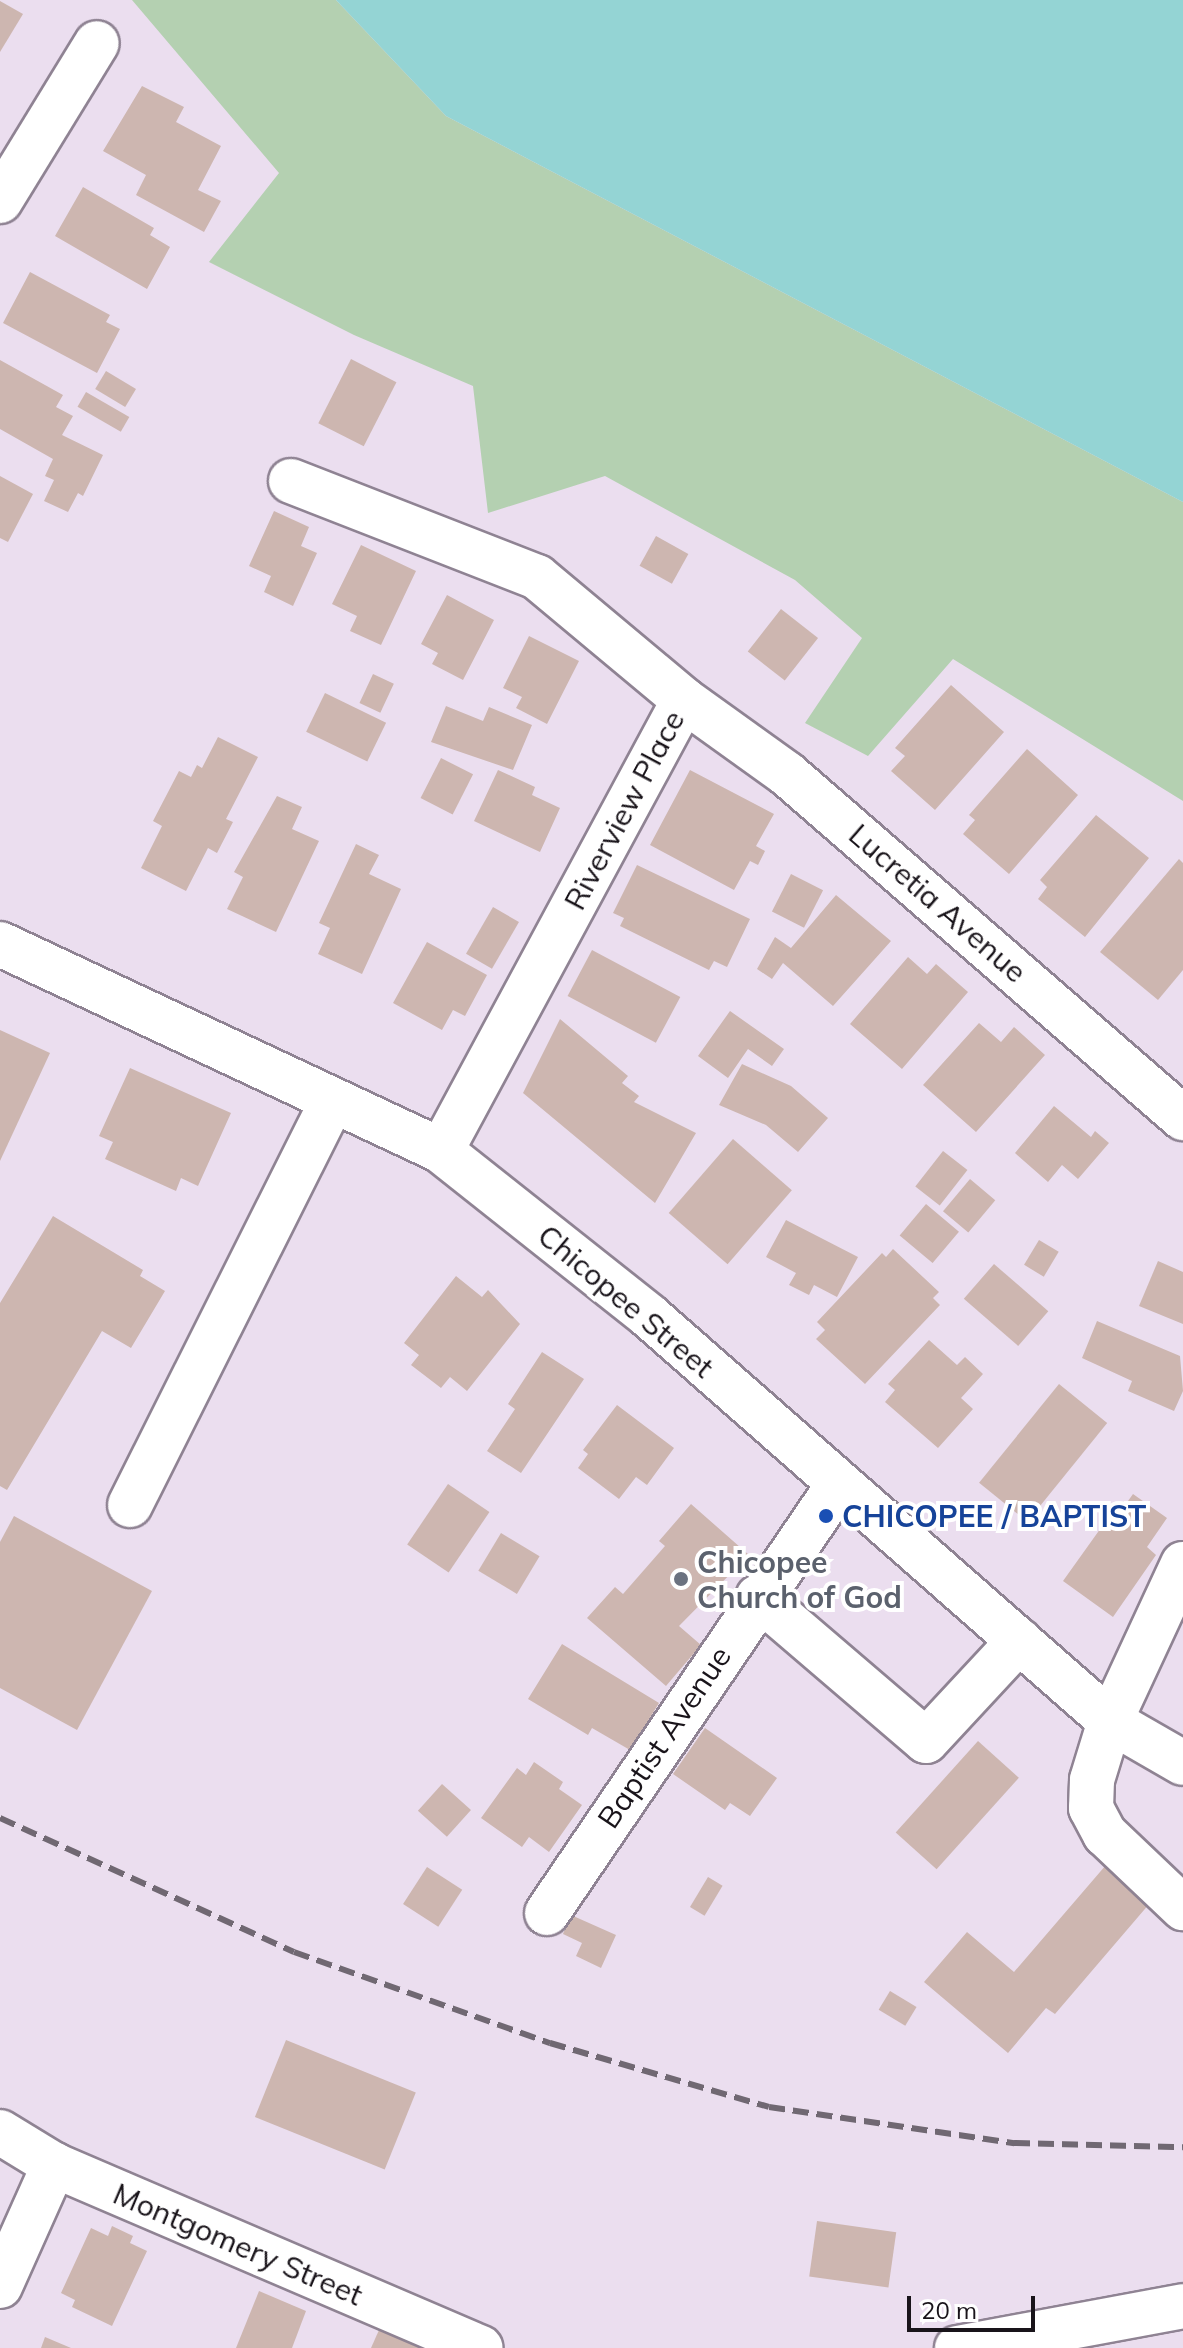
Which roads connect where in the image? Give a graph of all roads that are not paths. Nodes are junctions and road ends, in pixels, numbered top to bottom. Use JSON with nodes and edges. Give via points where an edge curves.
{"nodes":[{"id":1,"x":97,"y":43,"type":"dead end"},
{"id":2,"x":0,"y":201,"type":"edge"},
{"id":3,"x":291,"y":481,"type":"dead end"},
{"id":4,"x":684,"y":700,"type":"junction"},
{"id":5,"x":0,"y":944,"type":"edge"},
{"id":6,"x":332,"y":1101,"type":"junction"},
{"id":7,"x":1183,"y":1118,"type":"edge"},
{"id":8,"x":441,"y":1151,"type":"junction"},
{"id":9,"x":839,"y":1484,"type":"junction"},
{"id":10,"x":130,"y":1505,"type":"dead end"},
{"id":11,"x":1183,"y":1564,"type":"edge"},
{"id":12,"x":758,"y":1597,"type":"junction"},
{"id":13,"x":1019,"y":1641,"type":"junction"},
{"id":14,"x":1110,"y":1721,"type":"junction"},
{"id":15,"x":1183,"y":1763,"type":"edge"},
{"id":16,"x":1183,"y":1908,"type":"edge"},
{"id":17,"x":547,"y":1913,"type":"dead end"},
{"id":18,"x":0,"y":2132,"type":"edge"},
{"id":19,"x":54,"y":2165,"type":"junction"},
{"id":20,"x":0,"y":2286,"type":"edge"},
{"id":21,"x":1183,"y":2306,"type":"edge"},
{"id":22,"x":480,"y":2348,"type":"edge"},
{"id":23,"x":957,"y":2348,"type":"edge"}],
"edges":[{"from":1,"to":2,"type":"street"},
{"from":3,"to":4,"type":"street","name":"Riverview Place","via":[[537,577]]},
{"from":4,"to":7,"type":"street","name":"Lucretia Avenue","via":[[833,812]]},
{"from":4,"to":8,"type":"street","name":"Riverview Place"},
{"from":5,"to":6,"type":"street","name":"Chicopee Street"},
{"from":6,"to":8,"type":"street","name":"Chicopee Street"},
{"from":6,"to":10,"type":"street"},
{"from":8,"to":9,"type":"street","name":"Chicopee Street","via":[[649,1316]]},
{"from":9,"to":12,"type":"street","name":"Baptist Avenue"},
{"from":9,"to":13,"type":"street","name":"Chicopee Street"},
{"from":11,"to":14,"type":"street"},
{"from":12,"to":13,"type":"street","via":[[926,1741]]},
{"from":12,"to":17,"type":"street","name":"Baptist Avenue"},
{"from":13,"to":14,"type":"street","name":"Chicopee Street"},
{"from":14,"to":15,"type":"street","name":"Chicopee Street"},
{"from":14,"to":16,"type":"street","via":[[1092,1780],[1091,1808],[1105,1834]]},
{"from":18,"to":19,"type":"street","name":"Montgomery Street"},
{"from":19,"to":20,"type":"street"},
{"from":19,"to":22,"type":"street","name":"Montgomery Street"},
{"from":21,"to":23,"type":"street"}]}
